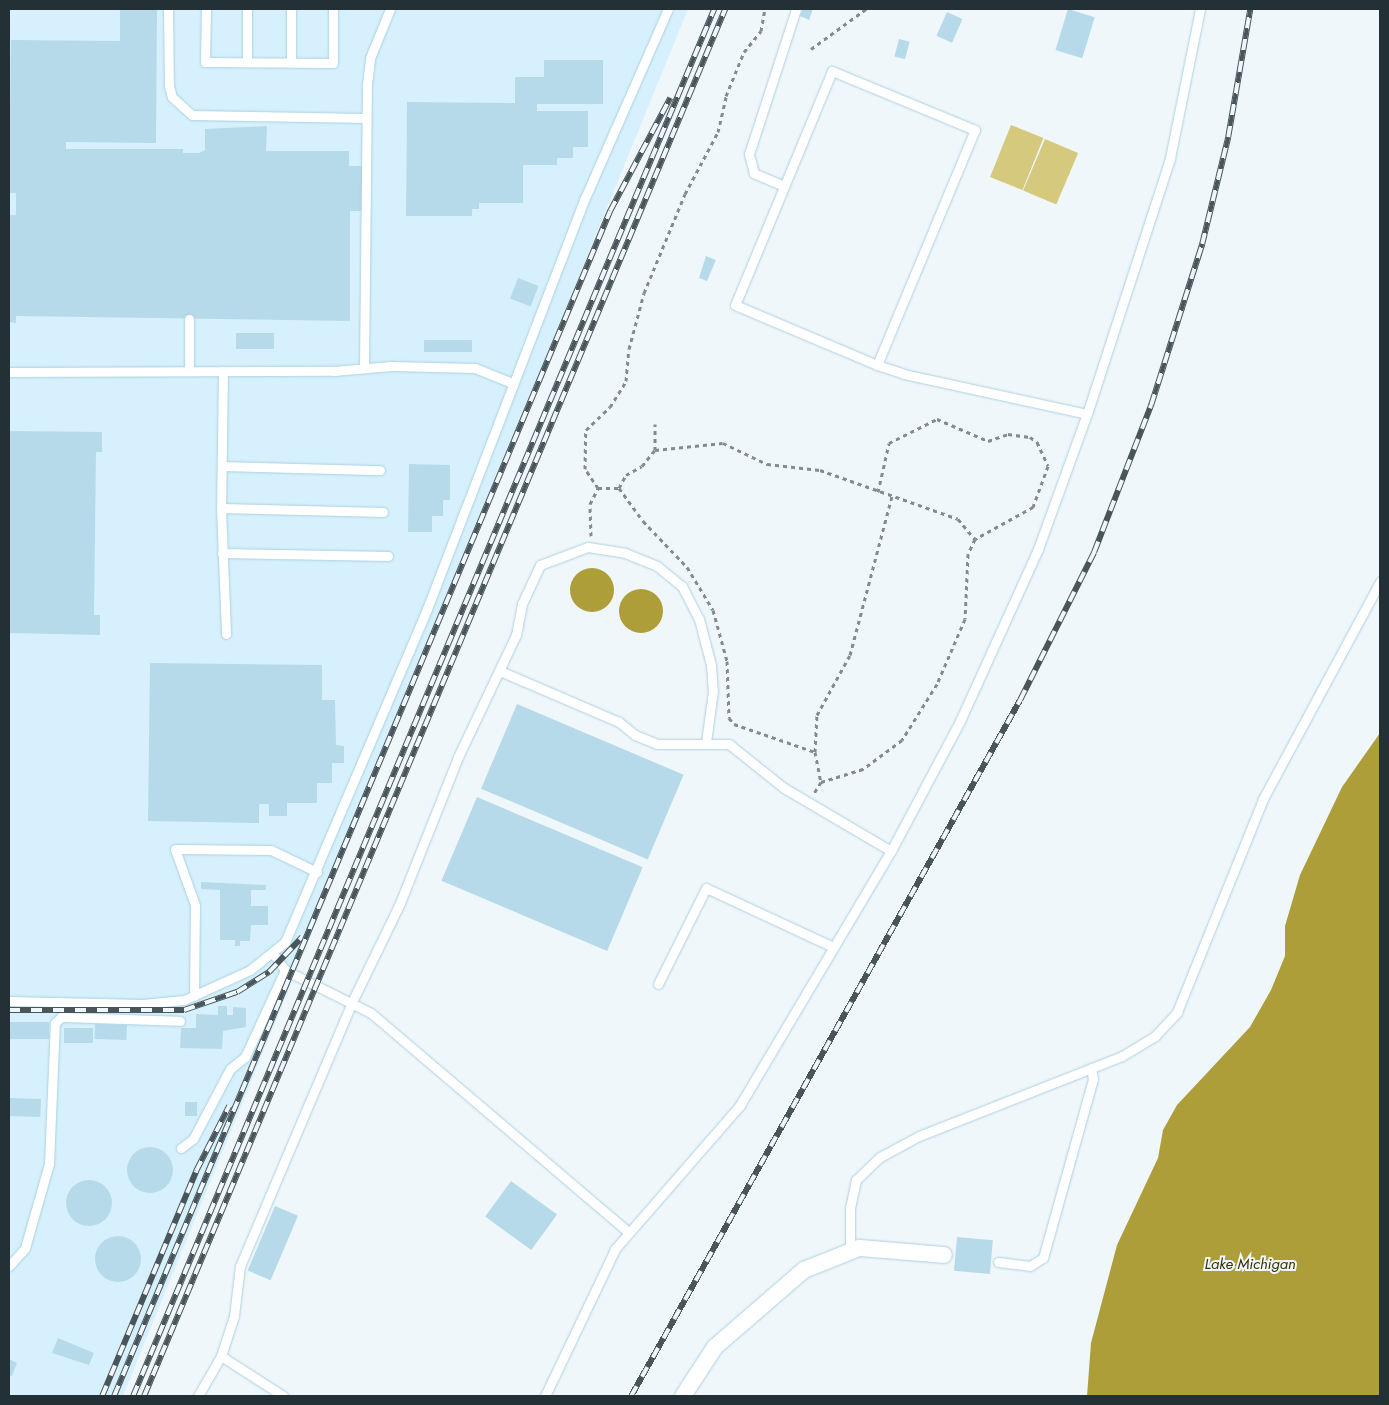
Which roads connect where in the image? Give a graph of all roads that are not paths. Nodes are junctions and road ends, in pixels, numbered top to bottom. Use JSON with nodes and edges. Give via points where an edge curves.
{"nodes":[{"id":1,"x":168,"y":9,"type":"edge"},
{"id":2,"x":206,"y":9,"type":"edge"},
{"id":3,"x":247,"y":9,"type":"edge"},
{"id":4,"x":291,"y":9,"type":"edge"},
{"id":5,"x":334,"y":9,"type":"edge"},
{"id":6,"x":390,"y":9,"type":"edge"},
{"id":7,"x":668,"y":9,"type":"edge"},
{"id":8,"x":796,"y":9,"type":"edge"},
{"id":9,"x":1200,"y":9,"type":"edge"},
{"id":10,"x":247,"y":62,"type":"junction"},
{"id":11,"x":291,"y":62,"type":"junction"},
{"id":12,"x":366,"y":118,"type":"junction"},
{"id":13,"x":784,"y":186,"type":"junction"},
{"id":14,"x":189,"y":319,"type":"dead end"},
{"id":15,"x":877,"y":365,"type":"junction"},
{"id":16,"x":364,"y":368,"type":"junction"},
{"id":17,"x":189,"y":371,"type":"junction"},
{"id":18,"x":223,"y":371,"type":"junction"},
{"id":19,"x":9,"y":372,"type":"edge"},
{"id":20,"x":512,"y":383,"type":"junction"},
{"id":21,"x":1087,"y":414,"type":"junction"},
{"id":22,"x":222,"y":466,"type":"junction"},
{"id":23,"x":380,"y":470,"type":"dead end"},
{"id":24,"x":221,"y":508,"type":"junction"},
{"id":25,"x":383,"y":512,"type":"dead end"},
{"id":26,"x":222,"y":553,"type":"junction"},
{"id":27,"x":388,"y":556,"type":"dead end"},
{"id":28,"x":1380,"y":582,"type":"edge"},
{"id":29,"x":226,"y":634,"type":"dead end"},
{"id":30,"x":500,"y":671,"type":"junction"},
{"id":31,"x":706,"y":742,"type":"junction"},
{"id":32,"x":891,"y":851,"type":"junction"},
{"id":33,"x":317,"y":872,"type":"junction"},
{"id":34,"x":833,"y":947,"type":"junction"},
{"id":35,"x":273,"y":953,"type":"junction"},
{"id":36,"x":285,"y":970,"type":"junction"},
{"id":37,"x":658,"y":984,"type":"dead end"},
{"id":38,"x":194,"y":996,"type":"junction"},
{"id":39,"x":9,"y":1000,"type":"edge"},
{"id":40,"x":352,"y":1002,"type":"junction"},
{"id":41,"x":180,"y":1021,"type":"dead end"},
{"id":42,"x":1091,"y":1068,"type":"junction"},
{"id":43,"x":181,"y":1148,"type":"dead end"},
{"id":44,"x":628,"y":1232,"type":"junction"},
{"id":45,"x":850,"y":1252,"type":"junction"},
{"id":46,"x":944,"y":1255,"type":"dead end"},
{"id":47,"x":998,"y":1262,"type":"dead end"},
{"id":48,"x":9,"y":1266,"type":"edge"},
{"id":49,"x":221,"y":1356,"type":"junction"},
{"id":50,"x":198,"y":1396,"type":"edge"},
{"id":51,"x":283,"y":1396,"type":"edge"},
{"id":52,"x":546,"y":1396,"type":"edge"},
{"id":53,"x":683,"y":1396,"type":"edge"}],
"edges":[{"from":1,"to":12,"type":"lane","via":[[169,86],[172,97],[192,115]]},
{"from":2,"to":10,"type":"lane","via":[[205,62]]},
{"from":3,"to":10,"type":"lane"},
{"from":4,"to":11,"type":"lane"},
{"from":5,"to":11,"type":"lane","via":[[333,63]]},
{"from":6,"to":12,"type":"lane","via":[[370,58]]},
{"from":7,"to":20,"type":"lane","via":[[585,198]]},
{"from":8,"to":13,"type":"lane","via":[[749,154],[754,172]]},
{"from":9,"to":21,"type":"lane","via":[[1170,158]]},
{"from":10,"to":11,"type":"lane"},
{"from":12,"to":16,"type":"lane"},
{"from":13,"to":15,"type":"lane","via":[[735,304]]},
{"from":13,"to":15,"type":"lane","via":[[832,71],[975,130]]},
{"from":14,"to":17,"type":"lane"},
{"from":15,"to":21,"type":"lane"},
{"from":16,"to":18,"type":"lane"},
{"from":16,"to":20,"type":"lane","via":[[475,368]]},
{"from":17,"to":18,"type":"lane"},
{"from":17,"to":19,"type":"lane"},
{"from":18,"to":22,"type":"lane"},
{"from":20,"to":33,"type":"lane","via":[[427,609]]},
{"from":21,"to":32,"type":"lane","via":[[1038,549],[960,721]]},
{"from":22,"to":23,"type":"lane"},
{"from":22,"to":24,"type":"lane"},
{"from":24,"to":25,"type":"lane"},
{"from":24,"to":26,"type":"lane"},
{"from":26,"to":27,"type":"lane"},
{"from":26,"to":29,"type":"lane","via":[[226,570]]},
{"from":28,"to":42,"type":"lane","via":[[1263,799],[1177,1012],[1155,1036]]},
{"from":30,"to":31,"type":"lane","via":[[619,722],[635,735],[657,744]]},
{"from":30,"to":31,"type":"lane","via":[[516,635],[522,604],[540,565],[588,547],[625,553],[657,566],[682,586],[699,619],[711,665],[713,691]]},
{"from":30,"to":40,"type":"lane"},
{"from":31,"to":32,"type":"lane","via":[[729,744],[809,802]]},
{"from":32,"to":34,"type":"lane"},
{"from":33,"to":35,"type":"lane","via":[[296,924]]},
{"from":33,"to":38,"type":"lane","via":[[271,850],[175,849],[195,905]]},
{"from":34,"to":37,"type":"lane","via":[[706,888]]},
{"from":34,"to":44,"type":"lane","via":[[740,1105]]},
{"from":35,"to":36,"type":"lane"},
{"from":35,"to":38,"type":"lane","via":[[250,970]]},
{"from":36,"to":40,"type":"lane"},
{"from":36,"to":43,"type":"lane","via":[[246,1056],[230,1069],[194,1139]]},
{"from":38,"to":39,"type":"lane","via":[[143,1004]]},
{"from":40,"to":44,"type":"lane","via":[[371,1013]]},
{"from":40,"to":49,"type":"lane","via":[[240,1266],[234,1316]]},
{"from":41,"to":48,"type":"lane","via":[[61,1018],[55,1024],[49,1164],[25,1248]]},
{"from":42,"to":45,"type":"lane","via":[[919,1136],[880,1157],[856,1180],[850,1208]]},
{"from":42,"to":47,"type":"lane","via":[[1093,1079],[1043,1258],[1030,1266]]},
{"from":44,"to":52,"type":"lane"},
{"from":45,"to":46,"type":"street","via":[[859,1248]]},
{"from":45,"to":53,"type":"street","via":[[804,1270],[715,1347]]},
{"from":49,"to":50,"type":"lane"},
{"from":49,"to":51,"type":"lane"}]}
